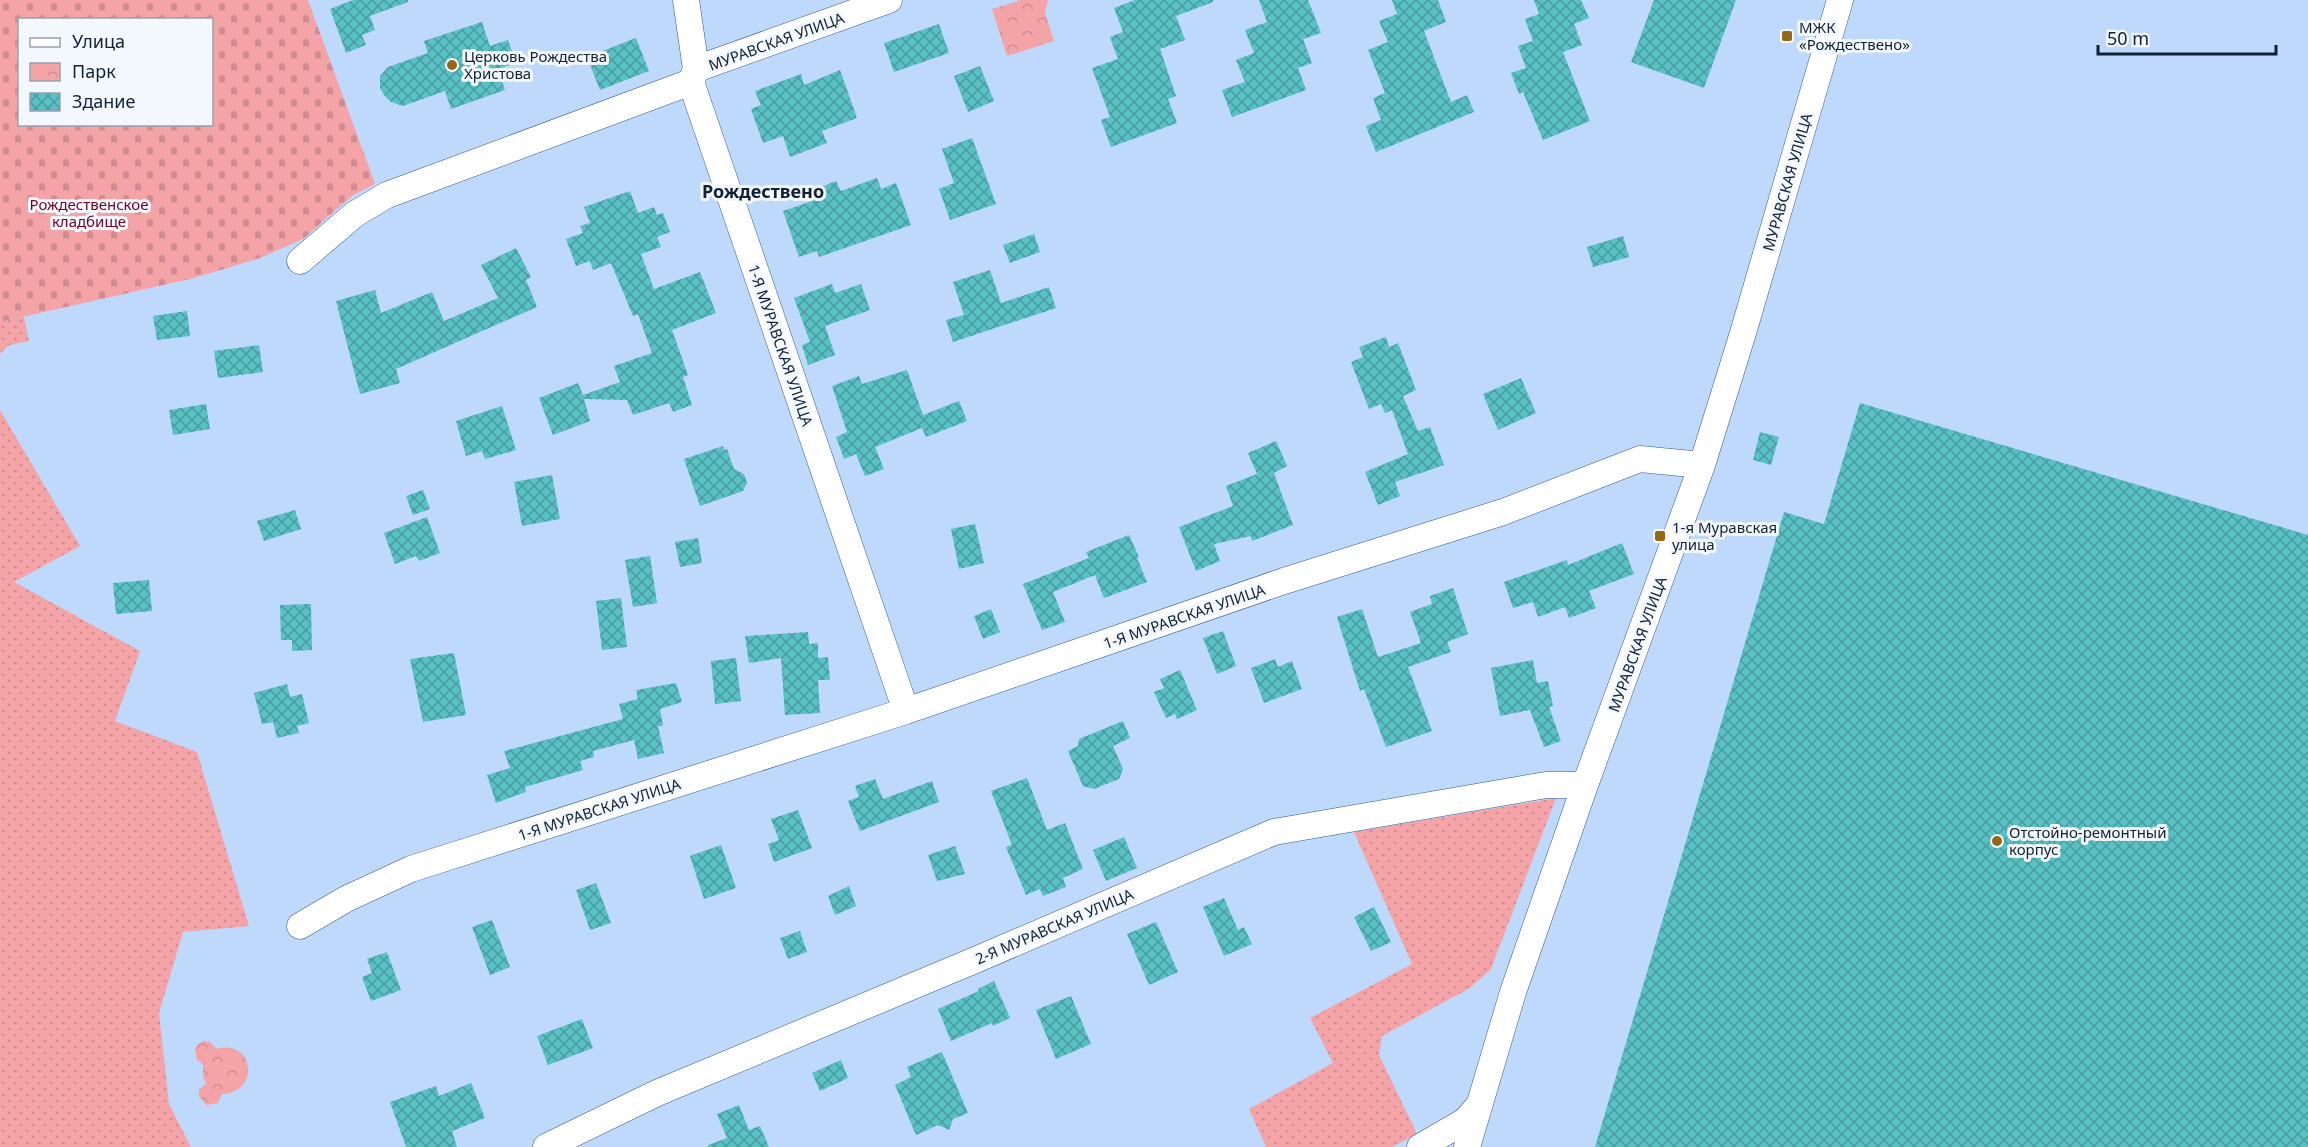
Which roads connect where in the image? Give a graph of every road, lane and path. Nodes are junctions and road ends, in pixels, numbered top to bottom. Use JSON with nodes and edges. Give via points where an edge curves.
{"nodes":[{"id":1,"x":686,"y":0,"type":"edge"},
{"id":2,"x":889,"y":0,"type":"edge"},
{"id":3,"x":1840,"y":0,"type":"edge"},
{"id":4,"x":693,"y":76,"type":"junction"},
{"id":5,"x":300,"y":261,"type":"dead end"},
{"id":6,"x":1702,"y":465,"type":"junction"},
{"id":7,"x":906,"y":711,"type":"junction"},
{"id":8,"x":1585,"y":785,"type":"junction"},
{"id":9,"x":300,"y":926,"type":"dead end"},
{"id":10,"x":1481,"y":1102,"type":"junction"},
{"id":11,"x":546,"y":1147,"type":"edge"},
{"id":12,"x":1420,"y":1147,"type":"edge"},
{"id":13,"x":1467,"y":1147,"type":"edge"}],
"edges":[{"from":1,"to":4,"type":"street","name":"1-Я МУРАВСКАЯ УЛИЦА"},
{"from":2,"to":4,"type":"street","name":"МУРАВСКАЯ УЛИЦА"},
{"from":3,"to":6,"type":"street","name":"МУРАВСКАЯ УЛИЦА"},
{"from":4,"to":5,"type":"street","via":[[387,195],[356,214]]},
{"from":4,"to":7,"type":"street","name":"1-Я МУРАВСКАЯ УЛИЦА"},
{"from":6,"to":7,"type":"street","name":"1-Я МУРАВСКАЯ УЛИЦА","via":[[1640,459],[1503,512],[1284,581]]},
{"from":6,"to":8,"type":"street","name":"МУРАВСКАЯ УЛИЦА"},
{"from":7,"to":9,"type":"street","name":"1-Я МУРАВСКАЯ УЛИЦА","via":[[411,869],[346,899]]},
{"from":8,"to":10,"type":"street","name":"МУРАВСКАЯ УЛИЦА","via":[[1513,992]]},
{"from":8,"to":11,"type":"street","name":"2-Я МУРАВСКАЯ УЛИЦА","via":[[1546,785],[1274,832],[657,1093]]},
{"from":10,"to":12,"type":"street","via":[[1465,1121]]},
{"from":10,"to":13,"type":"street","name":"МУРАВСКАЯ УЛИЦА"}]}
